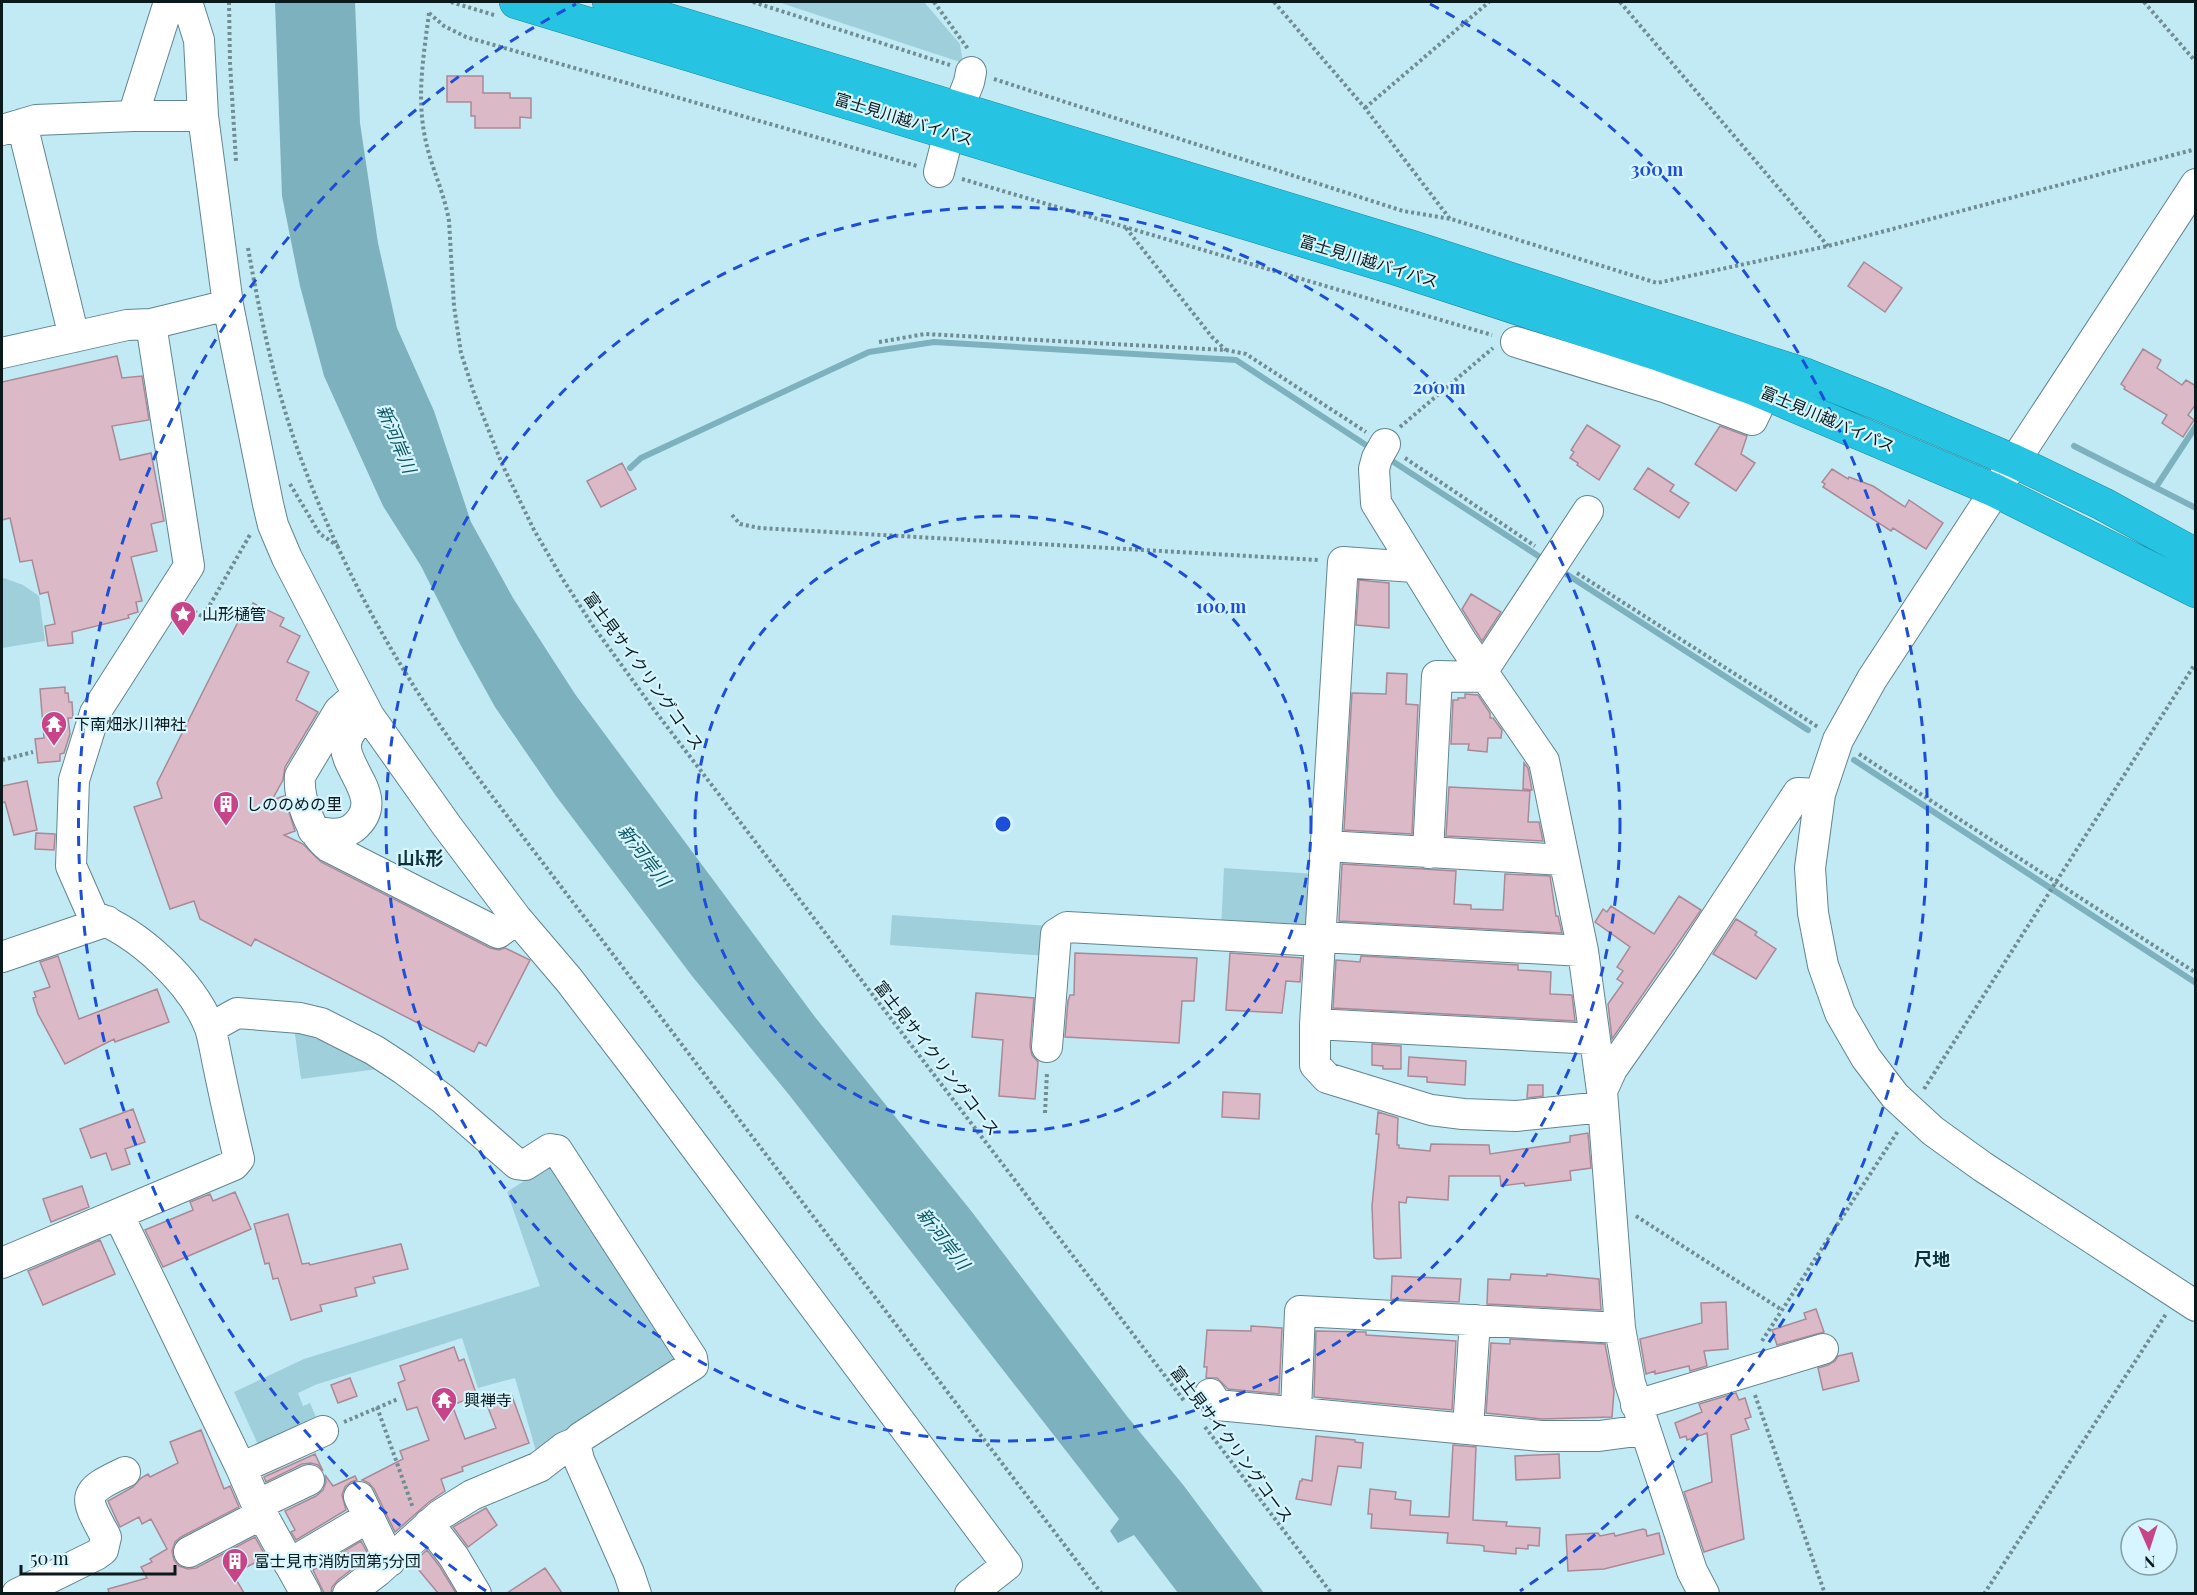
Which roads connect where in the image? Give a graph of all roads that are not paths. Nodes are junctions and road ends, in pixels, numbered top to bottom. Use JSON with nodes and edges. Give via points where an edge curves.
{"nodes":[{"id":1,"x":169,"y":2,"type":"edge"},
{"id":2,"x":187,"y":2,"type":"edge"},
{"id":3,"x":516,"y":2,"type":"edge"},
{"id":4,"x":609,"y":2,"type":"edge"},
{"id":5,"x":974,"y":73,"type":"road end"},
{"id":6,"x":133,"y":116,"type":"junction"},
{"id":7,"x":203,"y":116,"type":"junction"},
{"id":8,"x":954,"y":120,"type":"junction"},
{"id":9,"x":12,"y":127,"type":"edge"},
{"id":10,"x":939,"y":172,"type":"road end"},
{"id":11,"x":2196,"y":184,"type":"edge"},
{"id":12,"x":228,"y":305,"type":"junction"},
{"id":13,"x":151,"y":324,"type":"junction"},
{"id":14,"x":74,"y":337,"type":"junction"},
{"id":15,"x":1516,"y":342,"type":"road end"},
{"id":16,"x":2,"y":353,"type":"edge"},
{"id":17,"x":1765,"y":393,"type":"junction"},
{"id":18,"x":1381,"y":451,"type":"road end"},
{"id":19,"x":2014,"y":461,"type":"junction"},
{"id":20,"x":1994,"y":490,"type":"junction"},
{"id":21,"x":1588,"y":511,"type":"dead end"},
{"id":22,"x":2196,"y":555,"type":"edge"},
{"id":23,"x":1414,"y":567,"type":"junction"},
{"id":24,"x":2196,"y":591,"type":"edge"},
{"id":25,"x":1484,"y":674,"type":"junction"},
{"id":26,"x":363,"y":705,"type":"junction"},
{"id":27,"x":1820,"y":794,"type":"junction"},
{"id":28,"x":313,"y":830,"type":"junction"},
{"id":29,"x":1326,"y":846,"type":"junction"},
{"id":30,"x":1428,"y":853,"type":"junction"},
{"id":31,"x":1564,"y":860,"type":"junction"},
{"id":32,"x":517,"y":919,"type":"junction"},
{"id":33,"x":107,"y":921,"type":"junction"},
{"id":34,"x":1321,"y":939,"type":"junction"},
{"id":35,"x":1583,"y":951,"type":"junction"},
{"id":36,"x":2,"y":957,"type":"edge"},
{"id":37,"x":1315,"y":1024,"type":"junction"},
{"id":38,"x":210,"y":1028,"type":"junction"},
{"id":39,"x":1595,"y":1039,"type":"junction"},
{"id":40,"x":1047,"y":1047,"type":"road end"},
{"id":41,"x":1603,"y":1099,"type":"junction"},
{"id":42,"x":118,"y":1214,"type":"junction"},
{"id":43,"x":2,"y":1263,"type":"edge"},
{"id":44,"x":2183,"y":1307,"type":"edge"},
{"id":45,"x":1475,"y":1320,"type":"junction"},
{"id":46,"x":1620,"y":1328,"type":"junction"},
{"id":47,"x":1823,"y":1348,"type":"dead end"},
{"id":48,"x":1198,"y":1406,"type":"road end"},
{"id":49,"x":1296,"y":1411,"type":"junction"},
{"id":50,"x":1640,"y":1418,"type":"junction"},
{"id":51,"x":1468,"y":1429,"type":"junction"},
{"id":52,"x":323,"y":1431,"type":"road end"},
{"id":53,"x":575,"y":1443,"type":"junction"},
{"id":54,"x":241,"y":1468,"type":"junction"},
{"id":55,"x":125,"y":1472,"type":"dead end"},
{"id":56,"x":309,"y":1480,"type":"dead end"},
{"id":57,"x":259,"y":1510,"type":"junction"},
{"id":58,"x":426,"y":1528,"type":"junction"},
{"id":59,"x":189,"y":1552,"type":"dead end"},
{"id":60,"x":390,"y":1561,"type":"junction"},
{"id":61,"x":289,"y":1564,"type":"junction"},
{"id":62,"x":17,"y":1593,"type":"edge"},
{"id":63,"x":306,"y":1593,"type":"edge"},
{"id":64,"x":348,"y":1593,"type":"edge"},
{"id":65,"x":477,"y":1593,"type":"edge"},
{"id":66,"x":636,"y":1593,"type":"edge"},
{"id":67,"x":970,"y":1593,"type":"edge"},
{"id":68,"x":1704,"y":1593,"type":"edge"}],
"edges":[{"from":1,"to":6,"type":"street"},
{"from":2,"to":7,"type":"street","via":[[199,40]]},
{"from":3,"to":8,"type":"highway","name":"富士見川越バイパス"},
{"from":4,"to":8,"type":"highway","name":"富士見川越バイパス"},
{"from":5,"to":8,"type":"street"},
{"from":6,"to":7,"type":"street"},
{"from":6,"to":9,"type":"street","via":[[36,120]]},
{"from":7,"to":12,"type":"street"},
{"from":8,"to":10,"type":"street"},
{"from":8,"to":17,"type":"highway","name":"富士見川越バイパス"},
{"from":8,"to":19,"type":"highway","name":"富士見川越バイパス","via":[[1412,246],[1795,371]]},
{"from":9,"to":14,"type":"street"},
{"from":11,"to":19,"type":"street"},
{"from":12,"to":13,"type":"street"},
{"from":12,"to":26,"type":"street","via":[[273,525]]},
{"from":13,"to":14,"type":"street","via":[[127,325]]},
{"from":13,"to":33,"type":"street","via":[[189,566],[95,713],[74,780],[71,866],[93,916]]},
{"from":14,"to":16,"type":"street"},
{"from":15,"to":17,"type":"street","via":[[1667,388],[1752,420]]},
{"from":17,"to":20,"type":"highway","name":"富士見川越バイパス"},
{"from":18,"to":23,"type":"street","via":[[1374,482],[1376,503]]},
{"from":19,"to":20,"type":"street"},
{"from":19,"to":22,"type":"highway","name":"富士見川越バイパス"},
{"from":20,"to":24,"type":"highway","name":"富士見川越バイパス"},
{"from":20,"to":27,"type":"street","via":[[1872,679],[1838,740]]},
{"from":21,"to":25,"type":"street"},
{"from":23,"to":25,"type":"street"},
{"from":23,"to":29,"type":"street","via":[[1343,562]]},
{"from":25,"to":30,"type":"street","via":[[1437,676]]},
{"from":25,"to":31,"type":"street","via":[[1544,761]]},
{"from":26,"to":28,"type":"street","via":[[339,711],[300,776],[299,786]]},
{"from":26,"to":28,"type":"street","via":[[346,748],[365,795],[363,817],[349,831],[338,834]]},
{"from":26,"to":32,"type":"street","via":[[412,779]]},
{"from":27,"to":41,"type":"street","via":[[1798,793],[1611,1069]]},
{"from":27,"to":44,"type":"street","via":[[1810,868],[1813,913],[1823,965],[1840,1013],[1866,1058],[1895,1096],[1933,1131]]},
{"from":28,"to":32,"type":"street","via":[[328,847],[498,933]]},
{"from":29,"to":30,"type":"street"},
{"from":29,"to":34,"type":"street"},
{"from":30,"to":31,"type":"street"},
{"from":31,"to":35,"type":"street"},
{"from":32,"to":67,"type":"street","via":[[637,1069],[1007,1565]]},
{"from":33,"to":36,"type":"street"},
{"from":33,"to":38,"type":"street","via":[[164,960]]},
{"from":34,"to":35,"type":"street"},
{"from":34,"to":37,"type":"street"},
{"from":34,"to":40,"type":"street","via":[[1067,927],[1056,934]]},
{"from":35,"to":39,"type":"street"},
{"from":37,"to":39,"type":"street"},
{"from":37,"to":41,"type":"street","via":[[1315,1065],[1327,1078],[1431,1110],[1516,1116]]},
{"from":38,"to":42,"type":"street","via":[[239,1159],[234,1165]]},
{"from":38,"to":53,"type":"street","via":[[237,1013],[321,1023],[403,1069],[517,1164],[525,1165],[550,1149],[557,1150],[693,1365]]},
{"from":39,"to":41,"type":"street"},
{"from":41,"to":46,"type":"street"},
{"from":42,"to":43,"type":"street"},
{"from":42,"to":54,"type":"street"},
{"from":45,"to":46,"type":"street"},
{"from":45,"to":49,"type":"street","via":[[1300,1311]]},
{"from":45,"to":51,"type":"street"},
{"from":46,"to":50,"type":"street"},
{"from":47,"to":50,"type":"street","via":[[1743,1373]]},
{"from":48,"to":49,"type":"street"},
{"from":49,"to":51,"type":"street"},
{"from":50,"to":51,"type":"street","via":[[1599,1436],[1541,1436]]},
{"from":50,"to":68,"type":"street","via":[[1692,1571]]},
{"from":52,"to":54,"type":"street"},
{"from":53,"to":58,"type":"street","via":[[539,1467],[472,1496]]},
{"from":53,"to":66,"type":"street"},
{"from":54,"to":57,"type":"street"},
{"from":55,"to":62,"type":"street","via":[[100,1484],[89,1499],[106,1537],[103,1550]]},
{"from":56,"to":57,"type":"street"},
{"from":57,"to":59,"type":"street"},
{"from":57,"to":61,"type":"street"},
{"from":58,"to":60,"type":"street"},
{"from":58,"to":65,"type":"street","via":[[454,1557]]},
{"from":60,"to":61,"type":"street","via":[[364,1507]]},
{"from":60,"to":64,"type":"street"},
{"from":61,"to":63,"type":"street"}]}
